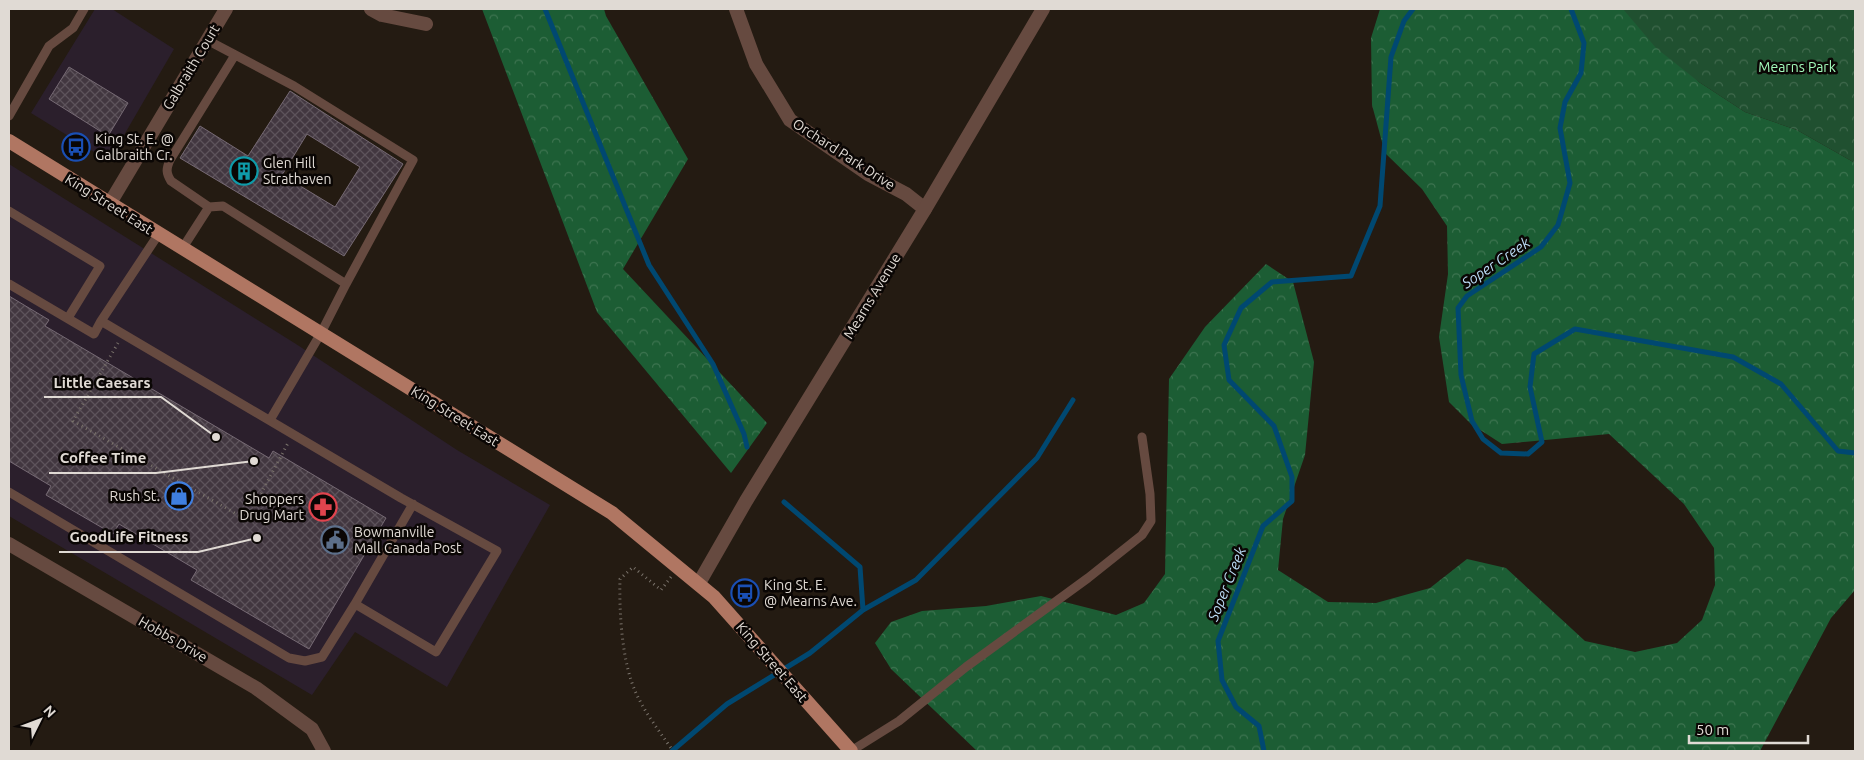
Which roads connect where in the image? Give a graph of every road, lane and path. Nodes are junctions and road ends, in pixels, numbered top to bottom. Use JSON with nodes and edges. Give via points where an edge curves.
{"nodes":[{"id":1,"x":84,"y":9,"type":"edge"},
{"id":2,"x":226,"y":9,"type":"edge"},
{"id":3,"x":371,"y":9,"type":"edge"},
{"id":4,"x":736,"y":9,"type":"edge"},
{"id":5,"x":1043,"y":9,"type":"edge"},
{"id":6,"x":426,"y":24,"type":"dead end"},
{"id":7,"x":207,"y":40,"type":"junction"},
{"id":8,"x":235,"y":55,"type":"junction"},
{"id":9,"x":9,"y":116,"type":"edge"},
{"id":10,"x":9,"y":141,"type":"edge"},
{"id":11,"x":110,"y":203,"type":"junction"},
{"id":12,"x":209,"y":207,"type":"junction"},
{"id":13,"x":925,"y":209,"type":"junction"},
{"id":14,"x":9,"y":211,"type":"edge"},
{"id":15,"x":158,"y":235,"type":"junction"},
{"id":16,"x":182,"y":249,"type":"junction"},
{"id":17,"x":9,"y":284,"type":"edge"},
{"id":18,"x":346,"y":284,"type":"junction"},
{"id":19,"x":68,"y":318,"type":"junction"},
{"id":20,"x":101,"y":320,"type":"junction"},
{"id":21,"x":123,"y":333,"type":"junction"},
{"id":22,"x":321,"y":333,"type":"junction"},
{"id":23,"x":270,"y":420,"type":"junction"},
{"id":24,"x":292,"y":434,"type":"junction"},
{"id":25,"x":1142,"y":437,"type":"dead end"},
{"id":26,"x":9,"y":492,"type":"edge"},
{"id":27,"x":413,"y":504,"type":"junction"},
{"id":28,"x":9,"y":544,"type":"edge"},
{"id":29,"x":678,"y":568,"type":"junction"},
{"id":30,"x":699,"y":583,"type":"junction"},
{"id":31,"x":355,"y":604,"type":"junction"},
{"id":32,"x":672,"y":750,"type":"edge"},
{"id":33,"x":324,"y":751,"type":"edge"},
{"id":34,"x":851,"y":751,"type":"edge"}],
"edges":[{"from":1,"to":9,"type":"lane","via":[[73,28],[49,46]]},
{"from":2,"to":7,"type":"street","name":"Galbraith Court"},
{"from":3,"to":6,"type":"street"},
{"from":4,"to":13,"type":"street","name":"Orchard Park Drive","via":[[756,64],[790,120]]},
{"from":5,"to":13,"type":"street","name":"Mearns Avenue"},
{"from":7,"to":8,"type":"lane"},
{"from":7,"to":11,"type":"street","name":"Galbraith Court"},
{"from":8,"to":12,"type":"lane","via":[[166,168],[171,181]]},
{"from":8,"to":18,"type":"lane","via":[[294,86],[413,160]]},
{"from":10,"to":11,"type":"main road","name":"King Street East"},
{"from":11,"to":15,"type":"main road","name":"King Street East"},
{"from":12,"to":16,"type":"lane"},
{"from":12,"to":18,"type":"lane","via":[[223,206]]},
{"from":13,"to":30,"type":"street","name":"Mearns Avenue"},
{"from":14,"to":19,"type":"lane","via":[[100,266]]},
{"from":15,"to":16,"type":"main road","name":"King Street East"},
{"from":15,"to":20,"type":"lane"},
{"from":16,"to":22,"type":"main road","name":"King Street East"},
{"from":17,"to":19,"type":"lane"},
{"from":18,"to":22,"type":"lane"},
{"from":19,"to":20,"type":"lane","via":[[94,334]]},
{"from":20,"to":21,"type":"lane"},
{"from":21,"to":23,"type":"lane"},
{"from":21,"to":24,"type":"path","via":[[73,421],[247,520]]},
{"from":22,"to":23,"type":"lane"},
{"from":22,"to":29,"type":"main road","name":"King Street East","via":[[612,513]]},
{"from":23,"to":24,"type":"lane"},
{"from":24,"to":27,"type":"lane"},
{"from":25,"to":34,"type":"lane","via":[[1151,521],[1142,535],[899,721]]},
{"from":26,"to":31,"type":"lane","via":[[289,658],[305,661],[322,657]]},
{"from":27,"to":31,"type":"lane"},
{"from":27,"to":31,"type":"lane","via":[[496,551],[436,652]]},
{"from":28,"to":33,"type":"street","name":"Hobbs Drive","via":[[256,688],[312,730]]},
{"from":29,"to":30,"type":"main road","name":"King Street East"},
{"from":29,"to":32,"type":"path","via":[[661,590],[633,567],[620,579],[627,661],[636,692]]},
{"from":30,"to":34,"type":"main road","name":"King Street East"}]}
